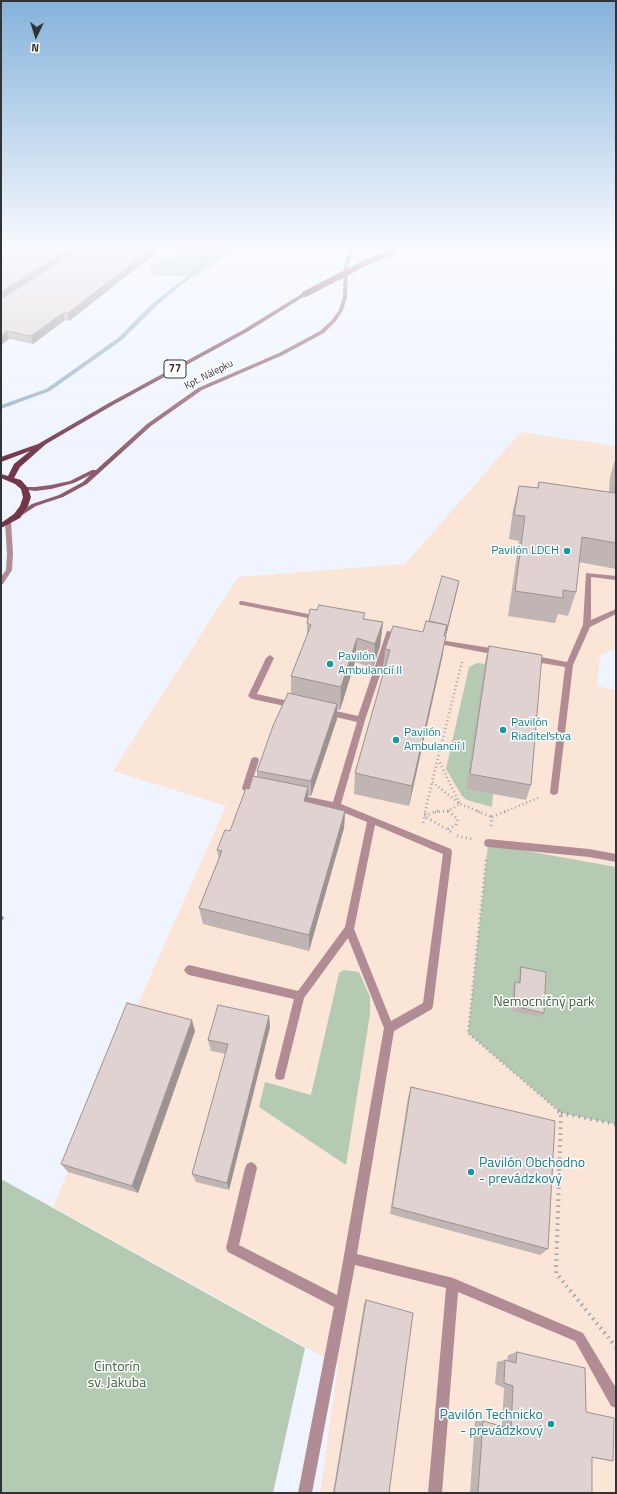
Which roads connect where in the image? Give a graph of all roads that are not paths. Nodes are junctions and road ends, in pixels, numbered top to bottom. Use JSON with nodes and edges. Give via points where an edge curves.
{"nodes":[{"id":1,"x":265,"y":319,"type":"edge"},
{"id":2,"x":335,"y":319,"type":"edge"},
{"id":3,"x":44,"y":443,"type":"junction"},
{"id":4,"x":1,"y":460,"type":"edge"},
{"id":5,"x":102,"y":467,"type":"junction"},
{"id":6,"x":1,"y":476,"type":"edge"},
{"id":7,"x":10,"y":478,"type":"junction"},
{"id":8,"x":24,"y":488,"type":"junction"},
{"id":9,"x":17,"y":516,"type":"junction"},
{"id":10,"x":4,"y":524,"type":"edge"},
{"id":11,"x":616,"y":578,"type":"edge"},
{"id":12,"x":1,"y":582,"type":"edge"},
{"id":13,"x":242,"y":603,"type":"dead end"},
{"id":14,"x":616,"y":611,"type":"edge"},
{"id":15,"x":328,"y":620,"type":"edge"},
{"id":16,"x":588,"y":625,"type":"junction"},
{"id":17,"x":412,"y":637,"type":"edge"},
{"id":18,"x":428,"y":640,"type":"edge"},
{"id":19,"x":503,"y":653,"type":"edge"},
{"id":20,"x":525,"y":657,"type":"edge"},
{"id":21,"x":270,"y":658,"type":"dead end"},
{"id":22,"x":570,"y":665,"type":"junction"},
{"id":23,"x":299,"y":706,"type":"edge"},
{"id":24,"x":322,"y":711,"type":"edge"},
{"id":25,"x":361,"y":720,"type":"junction"},
{"id":26,"x":256,"y":760,"type":"dead end"},
{"id":27,"x":268,"y":792,"type":"edge"},
{"id":28,"x":554,"y":792,"type":"road end"},
{"id":29,"x":291,"y":797,"type":"edge"},
{"id":30,"x":336,"y":806,"type":"junction"},
{"id":31,"x":372,"y":820,"type":"junction"},
{"id":32,"x":488,"y":843,"type":"road end"},
{"id":33,"x":616,"y":858,"type":"edge"},
{"id":34,"x":349,"y":929,"type":"junction"},
{"id":35,"x":190,"y":970,"type":"dead end"},
{"id":36,"x":300,"y":996,"type":"junction"},
{"id":37,"x":390,"y":1028,"type":"junction"},
{"id":38,"x":280,"y":1075,"type":"dead end"},
{"id":39,"x":251,"y":1168,"type":"dead end"},
{"id":40,"x":350,"y":1258,"type":"junction"},
{"id":41,"x":454,"y":1284,"type":"junction"},
{"id":42,"x":341,"y":1304,"type":"junction"},
{"id":43,"x":616,"y":1401,"type":"edge"},
{"id":44,"x":305,"y":1493,"type":"edge"},
{"id":45,"x":435,"y":1493,"type":"edge"}],
"edges":[{"from":1,"to":3,"type":"main road","number":"77","bridge":true},
{"from":2,"to":5,"type":"main road","name":"Kpt. Nálepku","via":[[322,332],[281,354],[200,389],[149,425]]},
{"from":3,"to":4,"type":"main road","number":"77"},
{"from":3,"to":7,"type":"main road","number":"77","via":[[17,466]]},
{"from":5,"to":8,"type":"main road","name":"Kpt. Nálepku","via":[[72,482],[43,488]]},
{"from":5,"to":9,"type":"main road","name":"Kpt. Nálepku","via":[[73,490],[34,505]]},
{"from":6,"to":7,"type":"main road"},
{"from":7,"to":8,"type":"main road"},
{"from":8,"to":9,"type":"main road","via":[[27,497]]},
{"from":9,"to":10,"type":"main road"},
{"from":10,"to":12,"type":"street","via":[[10,554],[9,570]]},
{"from":11,"to":16,"type":"street","via":[[588,575]]},
{"from":13,"to":15,"type":"street"},
{"from":14,"to":16,"type":"street"},
{"from":16,"to":22,"type":"street"},
{"from":17,"to":25,"type":"street","via":[[386,632]]},
{"from":18,"to":19,"type":"street"},
{"from":20,"to":22,"type":"street"},
{"from":21,"to":23,"type":"street","via":[[252,696]]},
{"from":22,"to":28,"type":"street"},
{"from":24,"to":25,"type":"street"},
{"from":25,"to":30,"type":"street"},
{"from":26,"to":27,"type":"street","via":[[246,788]]},
{"from":29,"to":30,"type":"street"},
{"from":30,"to":31,"type":"street"},
{"from":31,"to":34,"type":"street"},
{"from":31,"to":37,"type":"street","via":[[448,852],[428,1006]]},
{"from":32,"to":33,"type":"street"},
{"from":34,"to":36,"type":"street"},
{"from":34,"to":37,"type":"street"},
{"from":35,"to":36,"type":"street"},
{"from":36,"to":38,"type":"street"},
{"from":37,"to":40,"type":"street"},
{"from":39,"to":42,"type":"street","via":[[232,1248]]},
{"from":40,"to":41,"type":"street"},
{"from":40,"to":42,"type":"street"},
{"from":41,"to":43,"type":"street","via":[[579,1337]]},
{"from":41,"to":45,"type":"street"},
{"from":42,"to":44,"type":"street"}]}
